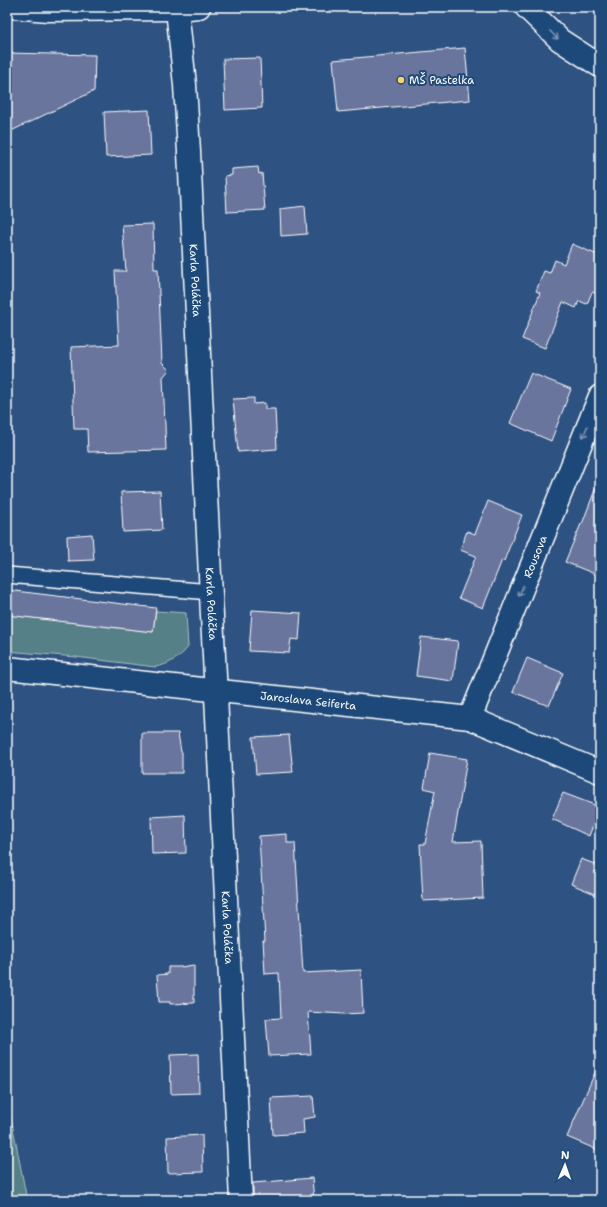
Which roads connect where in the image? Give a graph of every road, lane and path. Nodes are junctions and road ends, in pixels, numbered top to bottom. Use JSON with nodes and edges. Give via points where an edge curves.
{"nodes":[{"id":1,"x":12,"y":7,"type":"edge"},
{"id":2,"x":199,"y":7,"type":"edge"},
{"id":3,"x":526,"y":7,"type":"edge"},
{"id":4,"x":177,"y":8,"type":"edge"},
{"id":5,"x":600,"y":66,"type":"edge"},
{"id":6,"x":600,"y":396,"type":"edge"},
{"id":7,"x":7,"y":575,"type":"edge"},
{"id":8,"x":211,"y":592,"type":"junction"},
{"id":9,"x":7,"y":668,"type":"edge"},
{"id":10,"x":216,"y":690,"type":"junction"},
{"id":11,"x":470,"y":718,"type":"junction"},
{"id":12,"x":600,"y":772,"type":"edge"},
{"id":13,"x":242,"y":1200,"type":"edge"}],
"edges":[{"from":1,"to":4,"type":"street","via":[[48,10]]},
{"from":2,"to":4,"type":"street"},
{"from":3,"to":5,"type":"street","one_way":true,"via":[[560,40]]},
{"from":4,"to":8,"type":"street","name":"Karla Poláčka","via":[[189,152]]},
{"from":6,"to":11,"type":"street","name":"Rousova","one_way":true},
{"from":7,"to":8,"type":"lane"},
{"from":8,"to":10,"type":"street","name":"Karla Poláčka"},
{"from":9,"to":10,"type":"street","name":"Jaroslava Seiferta"},
{"from":10,"to":11,"type":"street","name":"Jaroslava Seiferta"},
{"from":10,"to":13,"type":"street","name":"Karla Poláčka"},
{"from":11,"to":12,"type":"street","name":"Jaroslava Seiferta"}]}
